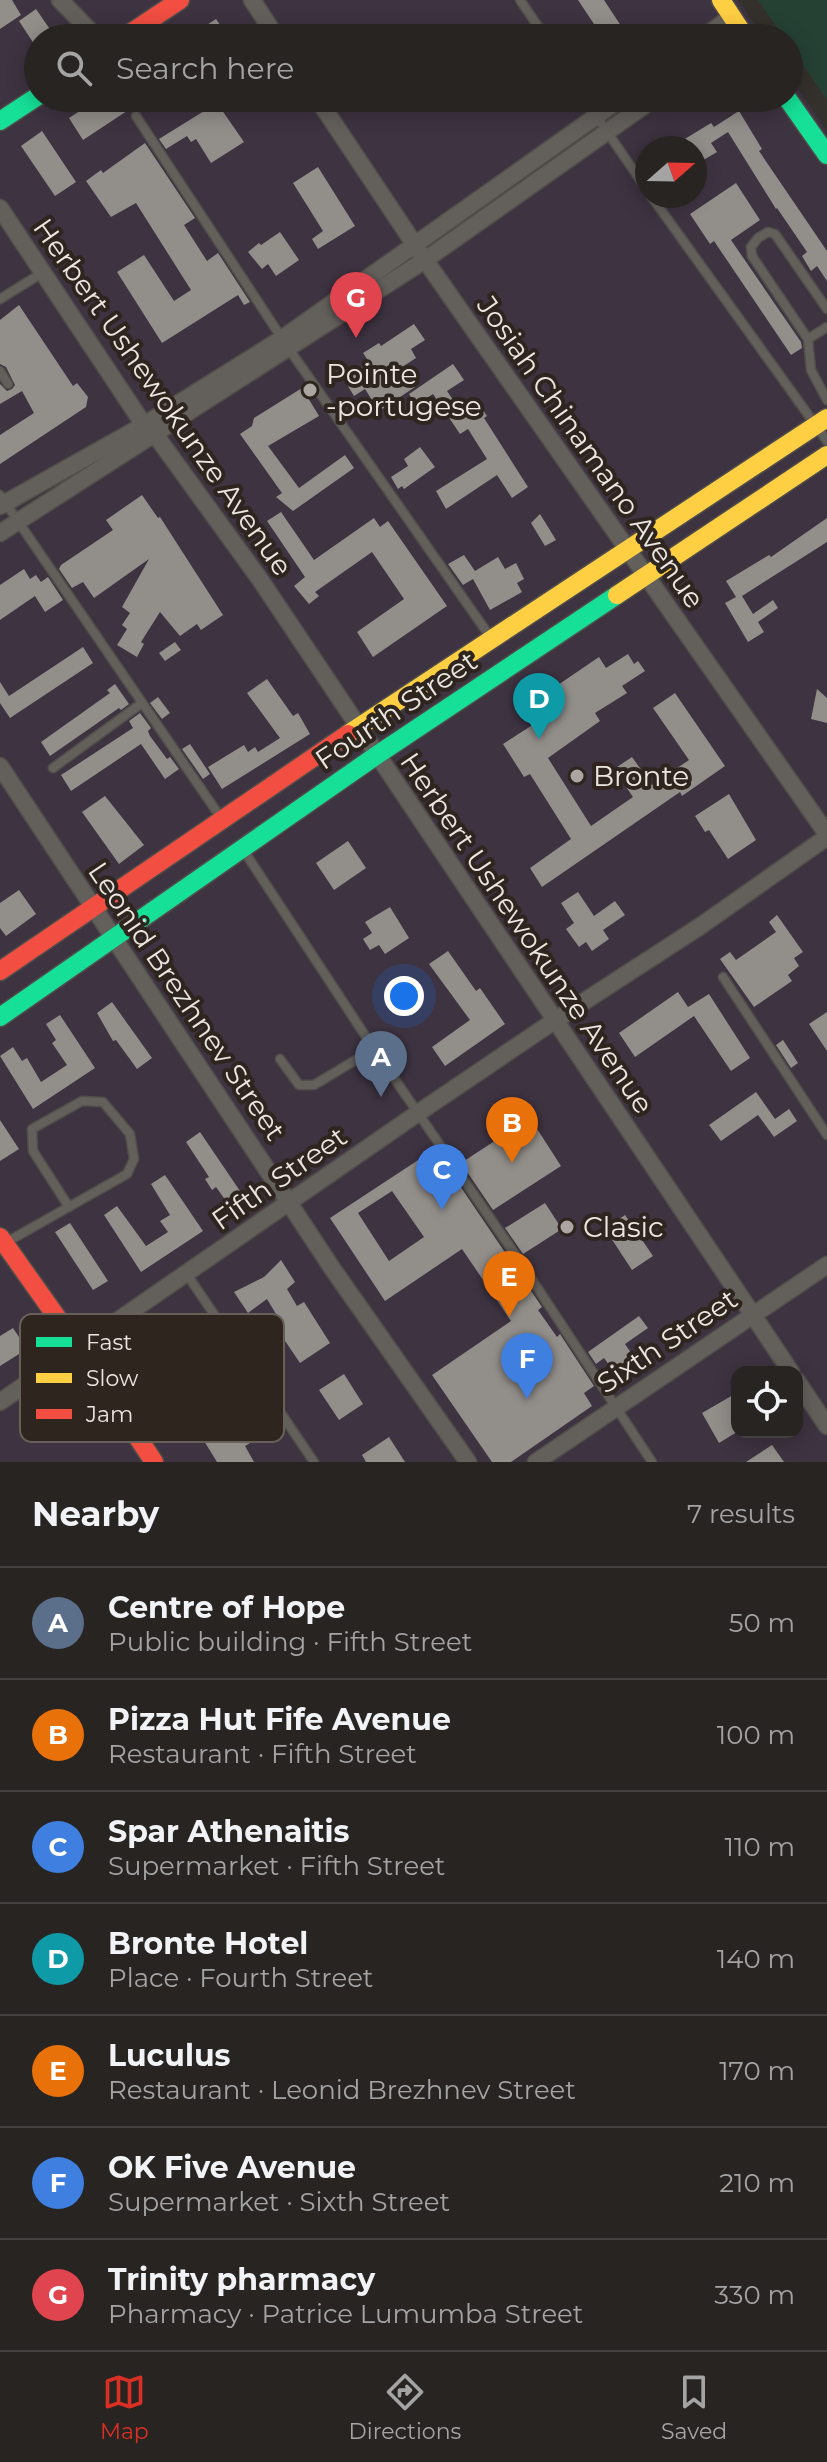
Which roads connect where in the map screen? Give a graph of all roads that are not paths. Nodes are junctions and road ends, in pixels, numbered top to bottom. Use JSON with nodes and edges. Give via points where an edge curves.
{"nodes":[{"id":1,"x":60,"y":0,"type":"edge"},
{"id":2,"x":180,"y":0,"type":"edge"},
{"id":3,"x":252,"y":0,"type":"edge"},
{"id":4,"x":520,"y":0,"type":"edge"},
{"id":5,"x":721,"y":0,"type":"edge"},
{"id":6,"x":732,"y":16,"type":"junction"},
{"id":7,"x":83,"y":24,"type":"edge"},
{"id":8,"x":144,"y":24,"type":"edge"},
{"id":9,"x":268,"y":24,"type":"edge"},
{"id":10,"x":536,"y":24,"type":"edge"},
{"id":11,"x":721,"y":24,"type":"edge"},
{"id":12,"x":736,"y":24,"type":"edge"},
{"id":13,"x":24,"y":105,"type":"edge"},
{"id":14,"x":326,"y":112,"type":"edge"},
{"id":15,"x":593,"y":112,"type":"edge"},
{"id":16,"x":603,"y":112,"type":"edge"},
{"id":17,"x":635,"y":112,"type":"edge"},
{"id":18,"x":797,"y":112,"type":"edge"},
{"id":19,"x":136,"y":116,"type":"dead end"},
{"id":20,"x":596,"y":117,"type":"junction"},
{"id":21,"x":0,"y":121,"type":"edge"},
{"id":22,"x":606,"y":133,"type":"junction"},
{"id":23,"x":827,"y":155,"type":"edge"},
{"id":24,"x":635,"y":173,"type":"edge"},
{"id":25,"x":0,"y":208,"type":"edge"},
{"id":26,"x":660,"y":208,"type":"edge"},
{"id":27,"x":420,"y":253,"type":"junction"},
{"id":28,"x":42,"y":273,"type":"junction"},
{"id":29,"x":0,"y":299,"type":"edge"},
{"id":30,"x":827,"y":309,"type":"edge"},
{"id":31,"x":827,"y":327,"type":"edge"},
{"id":32,"x":808,"y":339,"type":"junction"},
{"id":33,"x":286,"y":344,"type":"junction"},
{"id":34,"x":0,"y":371,"type":"edge"},
{"id":35,"x":8,"y":384,"type":"dead end"},
{"id":36,"x":827,"y":400,"type":"edge"},
{"id":37,"x":149,"y":429,"type":"junction"},
{"id":38,"x":823,"y":429,"type":"edge"},
{"id":39,"x":827,"y":455,"type":"edge"},
{"id":40,"x":2,"y":501,"type":"edge"},
{"id":41,"x":17,"y":521,"type":"junction"},
{"id":42,"x":0,"y":533,"type":"edge"},
{"id":43,"x":628,"y":548,"type":"junction"},
{"id":44,"x":647,"y":577,"type":"junction"},
{"id":45,"x":492,"y":639,"type":"junction"},
{"id":46,"x":142,"y":703,"type":"junction"},
{"id":47,"x":359,"y":726,"type":"junction"},
{"id":48,"x":377,"y":755,"type":"junction"},
{"id":49,"x":0,"y":766,"type":"edge"},
{"id":50,"x":53,"y":768,"type":"dead end"},
{"id":51,"x":223,"y":820,"type":"junction"},
{"id":52,"x":827,"y":836,"type":"edge"},
{"id":53,"x":241,"y":847,"type":"junction"},
{"id":54,"x":92,"y":906,"type":"junction"},
{"id":55,"x":113,"y":938,"type":"junction"},
{"id":56,"x":0,"y":971,"type":"edge"},
{"id":57,"x":723,"y":977,"type":"dead end"},
{"id":58,"x":0,"y":1017,"type":"edge"},
{"id":59,"x":554,"y":1021,"type":"junction"},
{"id":60,"x":374,"y":1049,"type":"junction"},
{"id":61,"x":280,"y":1059,"type":"dead end"},
{"id":62,"x":418,"y":1113,"type":"junction"},
{"id":63,"x":827,"y":1135,"type":"edge"},
{"id":64,"x":289,"y":1202,"type":"junction"},
{"id":65,"x":69,"y":1207,"type":"junction"},
{"id":66,"x":2,"y":1240,"type":"edge"},
{"id":67,"x":827,"y":1265,"type":"edge"},
{"id":68,"x":186,"y":1273,"type":"junction"},
{"id":69,"x":55,"y":1314,"type":"edge"},
{"id":70,"x":126,"y":1314,"type":"edge"},
{"id":71,"x":214,"y":1314,"type":"edge"},
{"id":72,"x":752,"y":1314,"type":"junction"},
{"id":73,"x":787,"y":1366,"type":"edge"},
{"id":74,"x":20,"y":1388,"type":"edge"},
{"id":75,"x":803,"y":1390,"type":"edge"},
{"id":76,"x":0,"y":1402,"type":"edge"},
{"id":77,"x":615,"y":1408,"type":"junction"},
{"id":78,"x":284,"y":1418,"type":"edge"},
{"id":79,"x":827,"y":1426,"type":"edge"},
{"id":80,"x":141,"y":1442,"type":"edge"},
{"id":81,"x":154,"y":1462,"type":"edge"},
{"id":82,"x":314,"y":1462,"type":"edge"},
{"id":83,"x":468,"y":1462,"type":"edge"},
{"id":84,"x":536,"y":1462,"type":"edge"},
{"id":85,"x":652,"y":1462,"type":"edge"}],
"edges":[{"from":1,"to":7,"type":"street"},
{"from":2,"to":8,"type":"main road"},
{"from":3,"to":9,"type":"street"},
{"from":4,"to":10,"type":"lane"},
{"from":5,"to":6,"type":"main road"},
{"from":6,"to":11,"type":"street"},
{"from":6,"to":12,"type":"main road"},
{"from":13,"to":21,"type":"main road"},
{"from":14,"to":27,"type":"street","name":"Josiah Chinamano Avenue"},
{"from":15,"to":20,"type":"lane"},
{"from":16,"to":20,"type":"street"},
{"from":17,"to":22,"type":"street"},
{"from":18,"to":23,"type":"main road"},
{"from":19,"to":33,"type":"lane"},
{"from":20,"to":22,"type":"lane"},
{"from":20,"to":27,"type":"street"},
{"from":22,"to":24,"type":"lane"},
{"from":22,"to":27,"type":"street"},
{"from":25,"to":28,"type":"street","name":"Herbert Ushewokunze Avenue"},
{"from":26,"to":38,"type":"lane"},
{"from":27,"to":33,"type":"street"},
{"from":27,"to":43,"type":"street","name":"Josiah Chinamano Avenue"},
{"from":28,"to":29,"type":"lane"},
{"from":28,"to":37,"type":"street","name":"Herbert Ushewokunze Avenue"},
{"from":30,"to":32,"type":"lane","via":[[775,234],[758,238],[752,256]]},
{"from":31,"to":32,"type":"lane"},
{"from":32,"to":36,"type":"lane","via":[[811,370]]},
{"from":33,"to":37,"type":"street"},
{"from":33,"to":45,"type":"lane"},
{"from":34,"to":35,"type":"lane"},
{"from":37,"to":40,"type":"street"},
{"from":37,"to":41,"type":"street"},
{"from":37,"to":47,"type":"street","name":"Herbert Ushewokunze Avenue"},
{"from":38,"to":43,"type":"main road"},
{"from":39,"to":44,"type":"main road","name":"Fourth Street"},
{"from":40,"to":41,"type":"lane"},
{"from":41,"to":42,"type":"street"},
{"from":41,"to":46,"type":"lane"},
{"from":43,"to":44,"type":"street","name":"Josiah Chinamano Avenue"},
{"from":43,"to":45,"type":"main road"},
{"from":44,"to":48,"type":"main road","name":"Fourth Street"},
{"from":44,"to":52,"type":"street","name":"Josiah Chinamano Avenue"},
{"from":45,"to":47,"type":"main road"},
{"from":46,"to":50,"type":"lane"},
{"from":46,"to":51,"type":"lane"},
{"from":47,"to":48,"type":"street","name":"Herbert Ushewokunze Avenue"},
{"from":47,"to":51,"type":"main road"},
{"from":48,"to":53,"type":"main road","name":"Fourth Street"},
{"from":48,"to":59,"type":"street","name":"Herbert Ushewokunze Avenue"},
{"from":49,"to":54,"type":"street","name":"Leonid Brezhnev Street"},
{"from":51,"to":54,"type":"main road"},
{"from":52,"to":59,"type":"street","name":"Fifth Street"},
{"from":53,"to":55,"type":"main road","name":"Fourth Street"},
{"from":53,"to":60,"type":"lane"},
{"from":54,"to":55,"type":"street","name":"Leonid Brezhnev Street"},
{"from":54,"to":56,"type":"main road"},
{"from":55,"to":58,"type":"main road","name":"Fourth Street"},
{"from":55,"to":64,"type":"street","name":"Leonid Brezhnev Street"},
{"from":57,"to":63,"type":"lane"},
{"from":59,"to":62,"type":"street","name":"Fifth Street"},
{"from":59,"to":72,"type":"street","name":"Herbert Ushewokunze Avenue"},
{"from":60,"to":61,"type":"lane","via":[[314,1085],[299,1085]]},
{"from":60,"to":62,"type":"lane"},
{"from":62,"to":64,"type":"street","name":"Fifth Street"},
{"from":62,"to":77,"type":"lane"},
{"from":64,"to":68,"type":"street","name":"Fifth Street"},
{"from":64,"to":83,"type":"street","name":"Leonid Brezhnev Street"},
{"from":65,"to":65,"type":"lane","via":[[127,1174],[134,1159],[130,1134],[103,1102],[82,1101],[32,1129],[33,1151]]},
{"from":65,"to":66,"type":"lane"},
{"from":66,"to":69,"type":"main road"},
{"from":67,"to":72,"type":"street","name":"Sixth Street"},
{"from":68,"to":70,"type":"street","name":"Fifth Street"},
{"from":68,"to":71,"type":"lane"},
{"from":72,"to":73,"type":"street","name":"Herbert Ushewokunze Avenue"},
{"from":72,"to":77,"type":"street","name":"Sixth Street"},
{"from":74,"to":76,"type":"street","name":"Fifth Street"},
{"from":75,"to":79,"type":"street"},
{"from":77,"to":84,"type":"street","name":"Sixth Street"},
{"from":77,"to":85,"type":"lane"},
{"from":78,"to":82,"type":"lane"},
{"from":80,"to":81,"type":"main road"}]}
